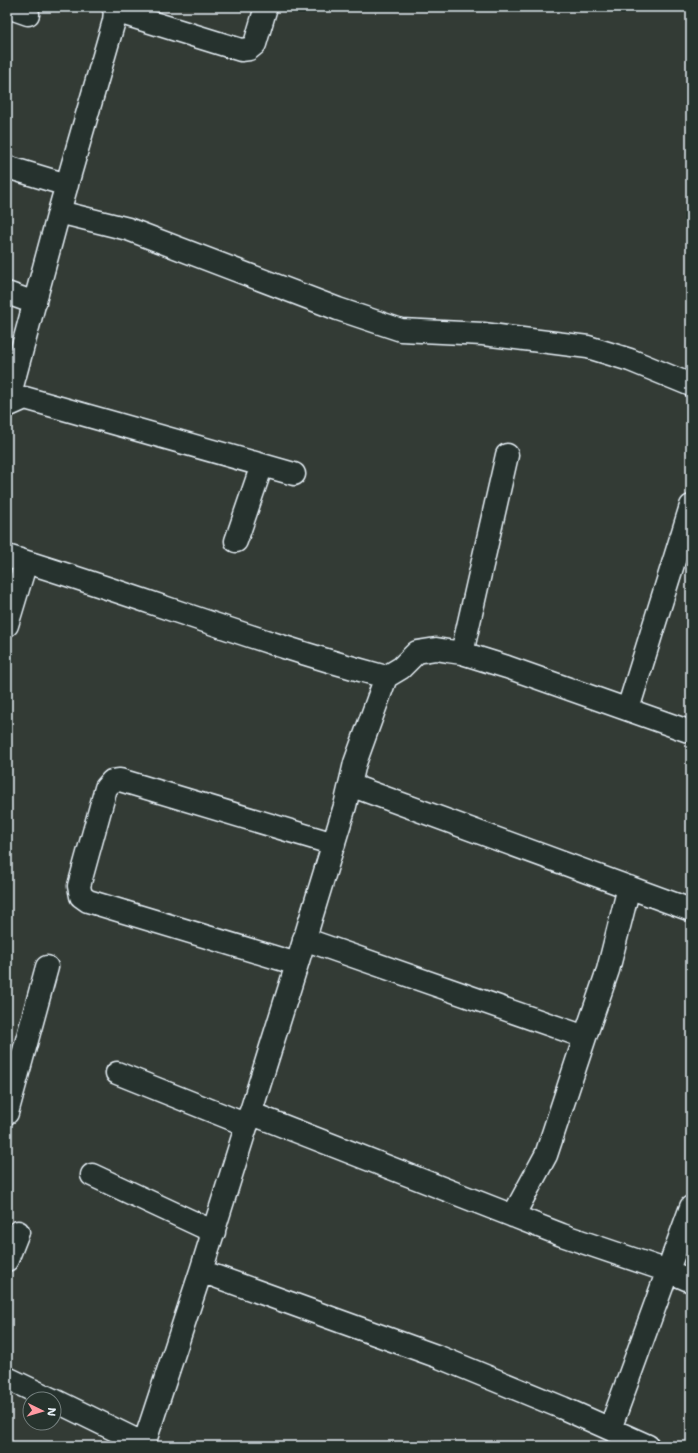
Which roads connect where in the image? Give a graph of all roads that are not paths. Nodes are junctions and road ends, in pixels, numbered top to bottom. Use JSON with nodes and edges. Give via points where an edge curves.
{"nodes":[{"id":1,"x":266,"y":7,"type":"edge"},
{"id":2,"x":114,"y":9,"type":"edge"},
{"id":3,"x":7,"y":167,"type":"edge"},
{"id":4,"x":67,"y":185,"type":"junction"},
{"id":5,"x":59,"y":212,"type":"junction"},
{"id":6,"x":7,"y":293,"type":"edge"},
{"id":7,"x":35,"y":303,"type":"junction"},
{"id":8,"x":691,"y":385,"type":"edge"},
{"id":9,"x":7,"y":405,"type":"edge"},
{"id":10,"x":507,"y":455,"type":"dead end"},
{"id":11,"x":262,"y":465,"type":"junction"},
{"id":12,"x":294,"y":474,"type":"dead end"},
{"id":13,"x":691,"y":506,"type":"edge"},
{"id":14,"x":236,"y":541,"type":"dead end"},
{"id":15,"x":17,"y":559,"type":"edge"},
{"id":16,"x":683,"y":563,"type":"edge"},
{"id":17,"x":7,"y":625,"type":"edge"},
{"id":18,"x":462,"y":653,"type":"junction"},
{"id":19,"x":386,"y":678,"type":"junction"},
{"id":20,"x":628,"y":710,"type":"junction"},
{"id":21,"x":691,"y":732,"type":"edge"},
{"id":22,"x":350,"y":785,"type":"junction"},
{"id":23,"x":334,"y":844,"type":"junction"},
{"id":24,"x":630,"y":887,"type":"junction"},
{"id":25,"x":691,"y":910,"type":"edge"},
{"id":26,"x":304,"y":939,"type":"junction"},
{"id":27,"x":297,"y":964,"type":"junction"},
{"id":28,"x":47,"y":967,"type":"dead end"},
{"id":29,"x":585,"y":1037,"type":"junction"},
{"id":30,"x":117,"y":1073,"type":"dead end"},
{"id":31,"x":11,"y":1083,"type":"edge"},
{"id":32,"x":7,"y":1113,"type":"edge"},
{"id":33,"x":249,"y":1119,"type":"junction"},
{"id":34,"x":92,"y":1175,"type":"dead end"},
{"id":35,"x":691,"y":1207,"type":"edge"},
{"id":36,"x":513,"y":1216,"type":"junction"},
{"id":37,"x":18,"y":1232,"type":"dead end"},
{"id":38,"x":214,"y":1232,"type":"junction"},
{"id":39,"x":7,"y":1260,"type":"edge"},
{"id":40,"x":202,"y":1271,"type":"junction"},
{"id":41,"x":668,"y":1271,"type":"junction"},
{"id":42,"x":691,"y":1281,"type":"edge"},
{"id":43,"x":7,"y":1378,"type":"edge"},
{"id":44,"x":34,"y":1391,"type":"edge"},
{"id":45,"x":62,"y":1404,"type":"edge"},
{"id":46,"x":610,"y":1429,"type":"junction"},
{"id":47,"x":147,"y":1445,"type":"edge"},
{"id":48,"x":648,"y":1446,"type":"edge"}],
"edges":[{"from":1,"to":2,"type":"street","via":[[255,44],[249,50],[241,50]]},
{"from":2,"to":4,"type":"street","via":[[114,21]]},
{"from":3,"to":4,"type":"street"},
{"from":4,"to":5,"type":"street"},
{"from":5,"to":7,"type":"street"},
{"from":5,"to":8,"type":"street","via":[[128,229],[338,309],[401,330],[483,334],[588,347],[630,360]]},
{"from":6,"to":7,"type":"street"},
{"from":7,"to":9,"type":"street"},
{"from":9,"to":11,"type":"street","via":[[25,398]]},
{"from":10,"to":18,"type":"street"},
{"from":11,"to":12,"type":"street"},
{"from":11,"to":14,"type":"street"},
{"from":13,"to":16,"type":"street"},
{"from":15,"to":17,"type":"street"},
{"from":15,"to":19,"type":"street","via":[[328,662]]},
{"from":16,"to":20,"type":"street"},
{"from":18,"to":19,"type":"street","via":[[436,649],[417,652]]},
{"from":18,"to":20,"type":"street"},
{"from":19,"to":22,"type":"street","via":[[355,763]]},
{"from":20,"to":21,"type":"street"},
{"from":22,"to":23,"type":"street"},
{"from":22,"to":24,"type":"street"},
{"from":23,"to":26,"type":"street"},
{"from":23,"to":27,"type":"street","via":[[120,780],[112,781],[106,788],[79,886],[81,896],[88,901]]},
{"from":24,"to":25,"type":"street"},
{"from":24,"to":29,"type":"street","via":[[608,970]]},
{"from":26,"to":27,"type":"street"},
{"from":26,"to":29,"type":"street"},
{"from":27,"to":33,"type":"street"},
{"from":28,"to":31,"type":"street"},
{"from":29,"to":36,"type":"street","via":[[546,1155]]},
{"from":30,"to":33,"type":"street"},
{"from":31,"to":32,"type":"street"},
{"from":33,"to":36,"type":"street"},
{"from":33,"to":38,"type":"street"},
{"from":34,"to":38,"type":"street"},
{"from":35,"to":41,"type":"street"},
{"from":36,"to":41,"type":"street"},
{"from":37,"to":39,"type":"street"},
{"from":38,"to":40,"type":"street"},
{"from":40,"to":46,"type":"street","via":[[439,1357]]},
{"from":40,"to":47,"type":"street"},
{"from":41,"to":42,"type":"street"},
{"from":41,"to":46,"type":"street"},
{"from":43,"to":44,"type":"street"},
{"from":45,"to":47,"type":"street"},
{"from":46,"to":48,"type":"street"}]}
